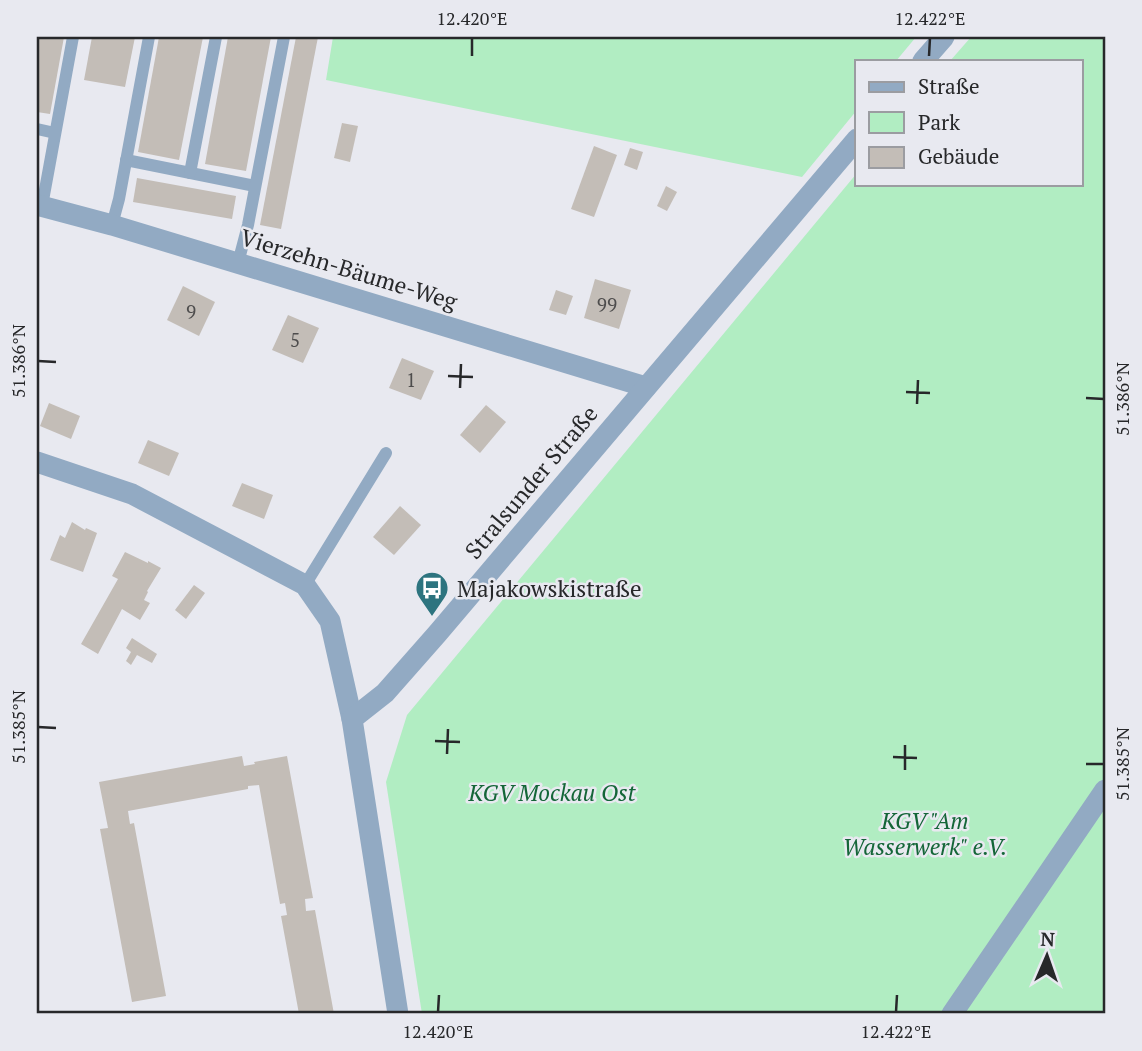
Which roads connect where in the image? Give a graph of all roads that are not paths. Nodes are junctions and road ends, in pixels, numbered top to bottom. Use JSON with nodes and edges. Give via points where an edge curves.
{"nodes":[{"id":1,"x":73,"y":37,"type":"edge"},
{"id":2,"x":149,"y":37,"type":"edge"},
{"id":3,"x":216,"y":37,"type":"edge"},
{"id":4,"x":284,"y":37,"type":"edge"},
{"id":5,"x":944,"y":37,"type":"edge"},
{"id":6,"x":924,"y":60,"type":"edge"},
{"id":7,"x":37,"y":129,"type":"edge"},
{"id":8,"x":55,"y":133,"type":"junction"},
{"id":9,"x":855,"y":141,"type":"edge"},
{"id":10,"x":126,"y":160,"type":"junction"},
{"id":11,"x":190,"y":173,"type":"junction"},
{"id":12,"x":255,"y":186,"type":"junction"},
{"id":13,"x":39,"y":206,"type":"edge"},
{"id":14,"x":111,"y":225,"type":"junction"},
{"id":15,"x":238,"y":263,"type":"junction"},
{"id":16,"x":646,"y":387,"type":"junction"},
{"id":17,"x":386,"y":453,"type":"dead end"},
{"id":18,"x":37,"y":462,"type":"edge"},
{"id":19,"x":305,"y":585,"type":"junction"},
{"id":20,"x":352,"y":719,"type":"junction"},
{"id":21,"x":1105,"y":790,"type":"edge"},
{"id":22,"x":398,"y":1014,"type":"edge"},
{"id":23,"x":952,"y":1014,"type":"edge"}],
"edges":[{"from":1,"to":8,"type":"lane"},
{"from":2,"to":10,"type":"lane"},
{"from":3,"to":11,"type":"lane"},
{"from":4,"to":12,"type":"lane"},
{"from":5,"to":6,"type":"street"},
{"from":7,"to":8,"type":"lane"},
{"from":8,"to":13,"type":"lane"},
{"from":9,"to":16,"type":"street","name":"Stralsunder Straße"},
{"from":10,"to":11,"type":"lane"},
{"from":10,"to":14,"type":"lane"},
{"from":11,"to":12,"type":"lane"},
{"from":12,"to":15,"type":"lane"},
{"from":13,"to":14,"type":"street","name":"Vierzehn-Bäume-Weg"},
{"from":14,"to":15,"type":"street","name":"Vierzehn-Bäume-Weg"},
{"from":15,"to":16,"type":"street","name":"Vierzehn-Bäume-Weg"},
{"from":16,"to":20,"type":"street","name":"Stralsunder Straße","via":[[437,634],[384,693]]},
{"from":17,"to":19,"type":"lane"},
{"from":18,"to":19,"type":"street","via":[[132,494]]},
{"from":19,"to":20,"type":"street","via":[[330,621]]},
{"from":20,"to":22,"type":"street"},
{"from":21,"to":23,"type":"street"}]}
